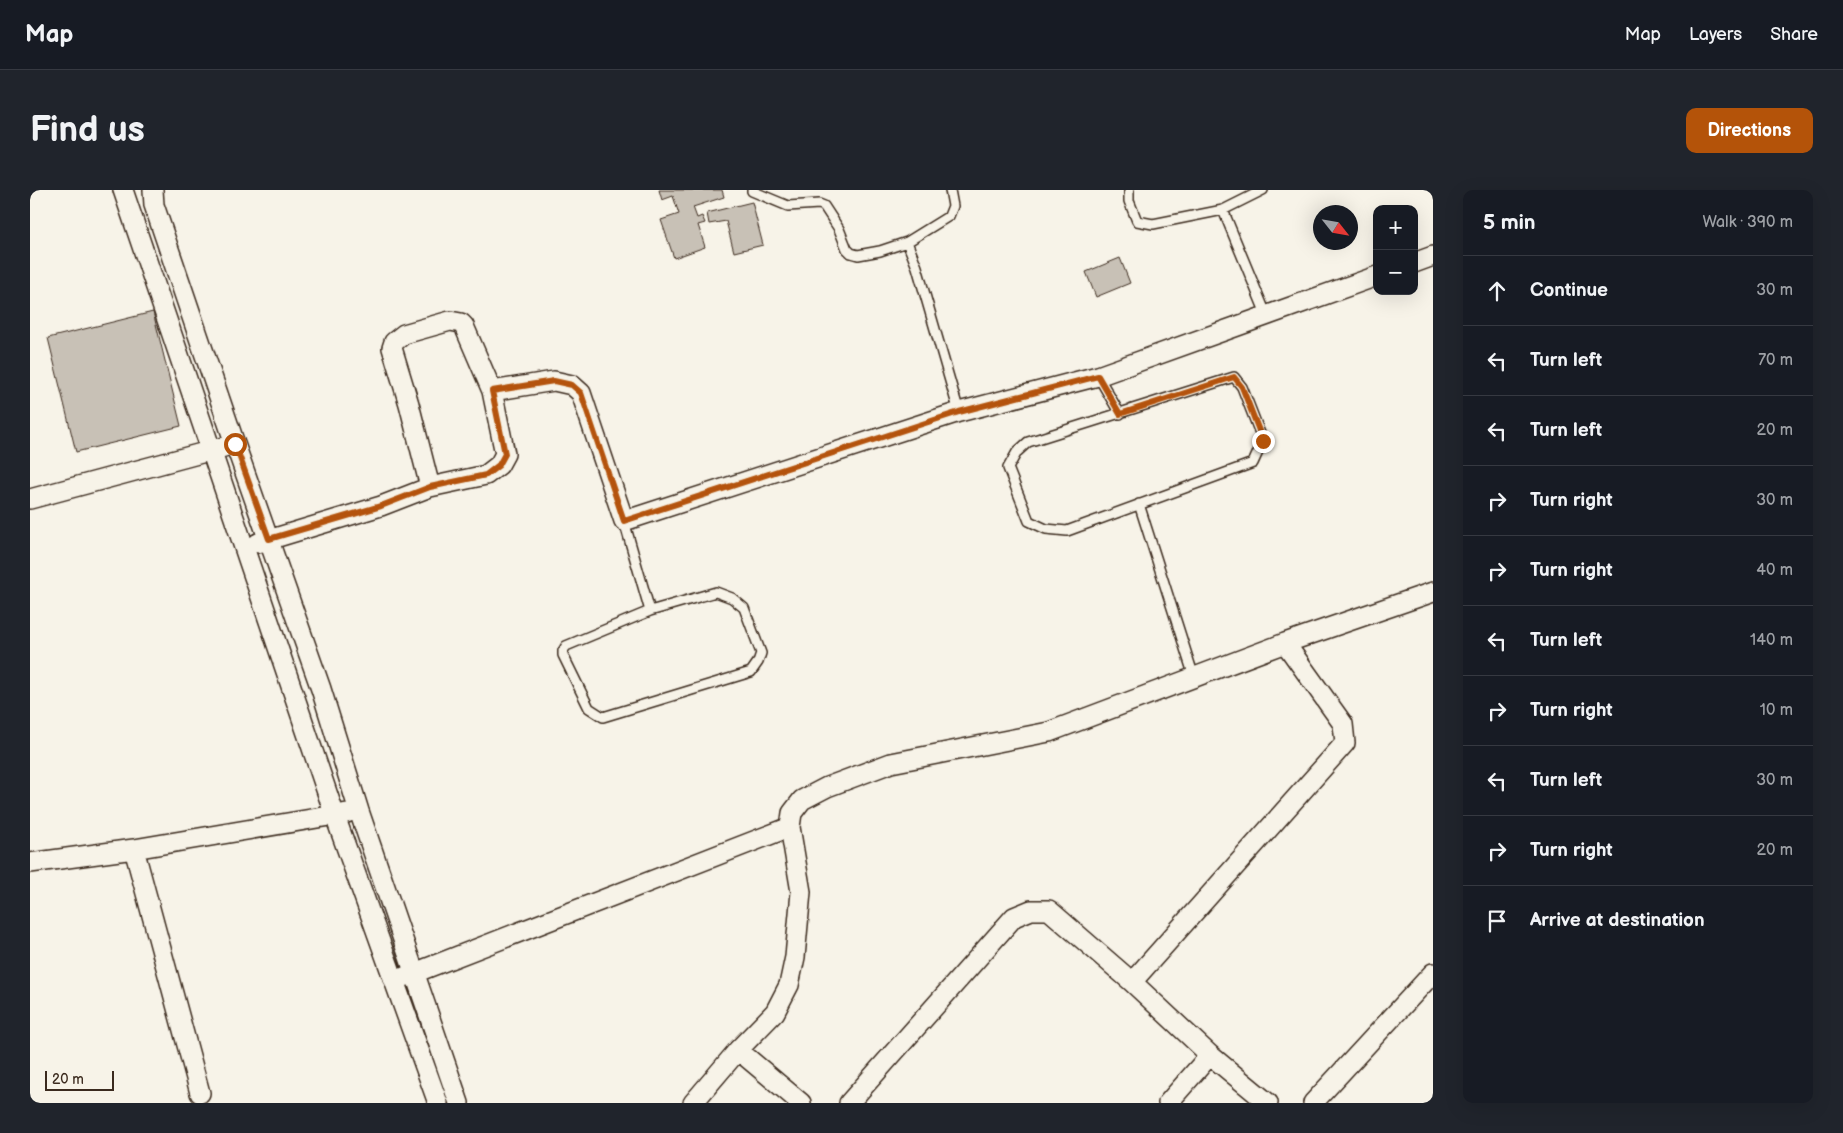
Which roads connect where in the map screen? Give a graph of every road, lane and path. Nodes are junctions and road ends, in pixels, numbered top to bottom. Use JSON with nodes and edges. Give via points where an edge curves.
{"nodes":[{"id":1,"x":123,"y":190,"type":"edge"},
{"id":2,"x":153,"y":190,"type":"edge"},
{"id":3,"x":950,"y":190,"type":"edge"},
{"id":4,"x":1129,"y":190,"type":"edge"},
{"id":5,"x":1263,"y":190,"type":"edge"},
{"id":6,"x":752,"y":192,"type":"dead end"},
{"id":7,"x":1223,"y":210,"type":"junction"},
{"id":8,"x":907,"y":242,"type":"junction"},
{"id":9,"x":1433,"y":256,"type":"edge"},
{"id":10,"x":1418,"y":262,"type":"edge"},
{"id":11,"x":1373,"y":277,"type":"edge"},
{"id":12,"x":1266,"y":314,"type":"junction"},
{"id":13,"x":1098,"y":376,"type":"junction"},
{"id":14,"x":492,"y":391,"type":"junction"},
{"id":15,"x":959,"y":412,"type":"junction"},
{"id":16,"x":1120,"y":414,"type":"junction"},
{"id":17,"x":235,"y":444,"type":"junction"},
{"id":18,"x":212,"y":451,"type":"junction"},
{"id":19,"x":430,"y":487,"type":"junction"},
{"id":20,"x":30,"y":499,"type":"edge"},
{"id":21,"x":1139,"y":504,"type":"junction"},
{"id":22,"x":624,"y":521,"type":"junction"},
{"id":23,"x":269,"y":539,"type":"junction"},
{"id":24,"x":245,"y":547,"type":"junction"},
{"id":25,"x":1433,"y":592,"type":"edge"},
{"id":26,"x":650,"y":611,"type":"junction"},
{"id":27,"x":1285,"y":643,"type":"junction"},
{"id":28,"x":1194,"y":677,"type":"junction"},
{"id":29,"x":359,"y":811,"type":"junction"},
{"id":30,"x":335,"y":816,"type":"junction"},
{"id":31,"x":790,"y":827,"type":"junction"},
{"id":32,"x":134,"y":849,"type":"junction"},
{"id":33,"x":30,"y":863,"type":"edge"},
{"id":34,"x":415,"y":973,"type":"junction"},
{"id":35,"x":1433,"y":973,"type":"edge"},
{"id":36,"x":394,"y":980,"type":"junction"},
{"id":37,"x":1132,"y":982,"type":"junction"},
{"id":38,"x":738,"y":1050,"type":"junction"},
{"id":39,"x":1210,"y":1055,"type":"junction"},
{"id":40,"x":200,"y":1093,"type":"dead end"},
{"id":41,"x":438,"y":1103,"type":"edge"},
{"id":42,"x":459,"y":1103,"type":"edge"},
{"id":43,"x":693,"y":1103,"type":"edge"},
{"id":44,"x":801,"y":1103,"type":"edge"},
{"id":45,"x":849,"y":1103,"type":"edge"},
{"id":46,"x":1168,"y":1103,"type":"edge"},
{"id":47,"x":1268,"y":1103,"type":"edge"},
{"id":48,"x":1313,"y":1103,"type":"edge"}],
"edges":[{"from":1,"to":18,"type":"street"},
{"from":2,"to":17,"type":"street","via":[[154,205]]},
{"from":3,"to":8,"type":"lane","via":[[953,206],[949,216]]},
{"from":4,"to":7,"type":"lane","via":[[1129,201],[1137,220],[1153,224]]},
{"from":5,"to":7,"type":"lane"},
{"from":6,"to":8,"type":"lane","via":[[788,206],[824,206],[847,248],[855,255]]},
{"from":7,"to":12,"type":"lane"},
{"from":8,"to":15,"type":"lane"},
{"from":9,"to":10,"type":"street"},
{"from":11,"to":12,"type":"street"},
{"from":12,"to":13,"type":"street"},
{"from":13,"to":15,"type":"street"},
{"from":13,"to":16,"type":"lane"},
{"from":14,"to":19,"type":"street","via":[[505,454],[499,465],[486,475]]},
{"from":14,"to":19,"type":"street","via":[[461,323],[450,321],[432,326],[404,334],[394,342],[392,348]]},
{"from":14,"to":22,"type":"street","via":[[554,381],[572,385],[581,393]]},
{"from":15,"to":22,"type":"street"},
{"from":16,"to":21,"type":"lane","via":[[1028,442],[1017,452],[1008,468],[1029,521],[1046,529],[1068,531]]},
{"from":16,"to":21,"type":"lane","via":[[1234,377],[1242,387],[1263,441],[1253,463]]},
{"from":17,"to":18,"type":"street"},
{"from":17,"to":23,"type":"street"},
{"from":18,"to":20,"type":"street"},
{"from":18,"to":24,"type":"street"},
{"from":19,"to":23,"type":"street","via":[[381,506]]},
{"from":21,"to":28,"type":"lane"},
{"from":22,"to":26,"type":"lane"},
{"from":23,"to":24,"type":"street"},
{"from":23,"to":29,"type":"street","via":[[322,689]]},
{"from":24,"to":30,"type":"street"},
{"from":25,"to":27,"type":"street"},
{"from":26,"to":26,"type":"lane","via":[[716,592],[732,598],[744,608],[761,653],[758,662],[751,672],[604,717],[595,713],[589,708],[563,650]]},
{"from":27,"to":28,"type":"street"},
{"from":27,"to":37,"type":"street","via":[[1343,724],[1345,743]]},
{"from":28,"to":31,"type":"street","via":[[1049,732],[891,763],[802,800],[792,813]]},
{"from":29,"to":30,"type":"street"},
{"from":29,"to":34,"type":"street"},
{"from":30,"to":32,"type":"street"},
{"from":30,"to":36,"type":"street"},
{"from":31,"to":34,"type":"street"},
{"from":31,"to":38,"type":"street","via":[[801,892],[789,985],[774,1012]]},
{"from":32,"to":33,"type":"street"},
{"from":32,"to":40,"type":"street"},
{"from":34,"to":36,"type":"street"},
{"from":34,"to":42,"type":"street"},
{"from":35,"to":48,"type":"street"},
{"from":36,"to":41,"type":"street"},
{"from":37,"to":39,"type":"street"},
{"from":37,"to":45,"type":"street","via":[[1049,910],[1032,910],[1014,917]]},
{"from":38,"to":43,"type":"street"},
{"from":38,"to":44,"type":"street"},
{"from":39,"to":46,"type":"street"},
{"from":39,"to":47,"type":"street"}]}
